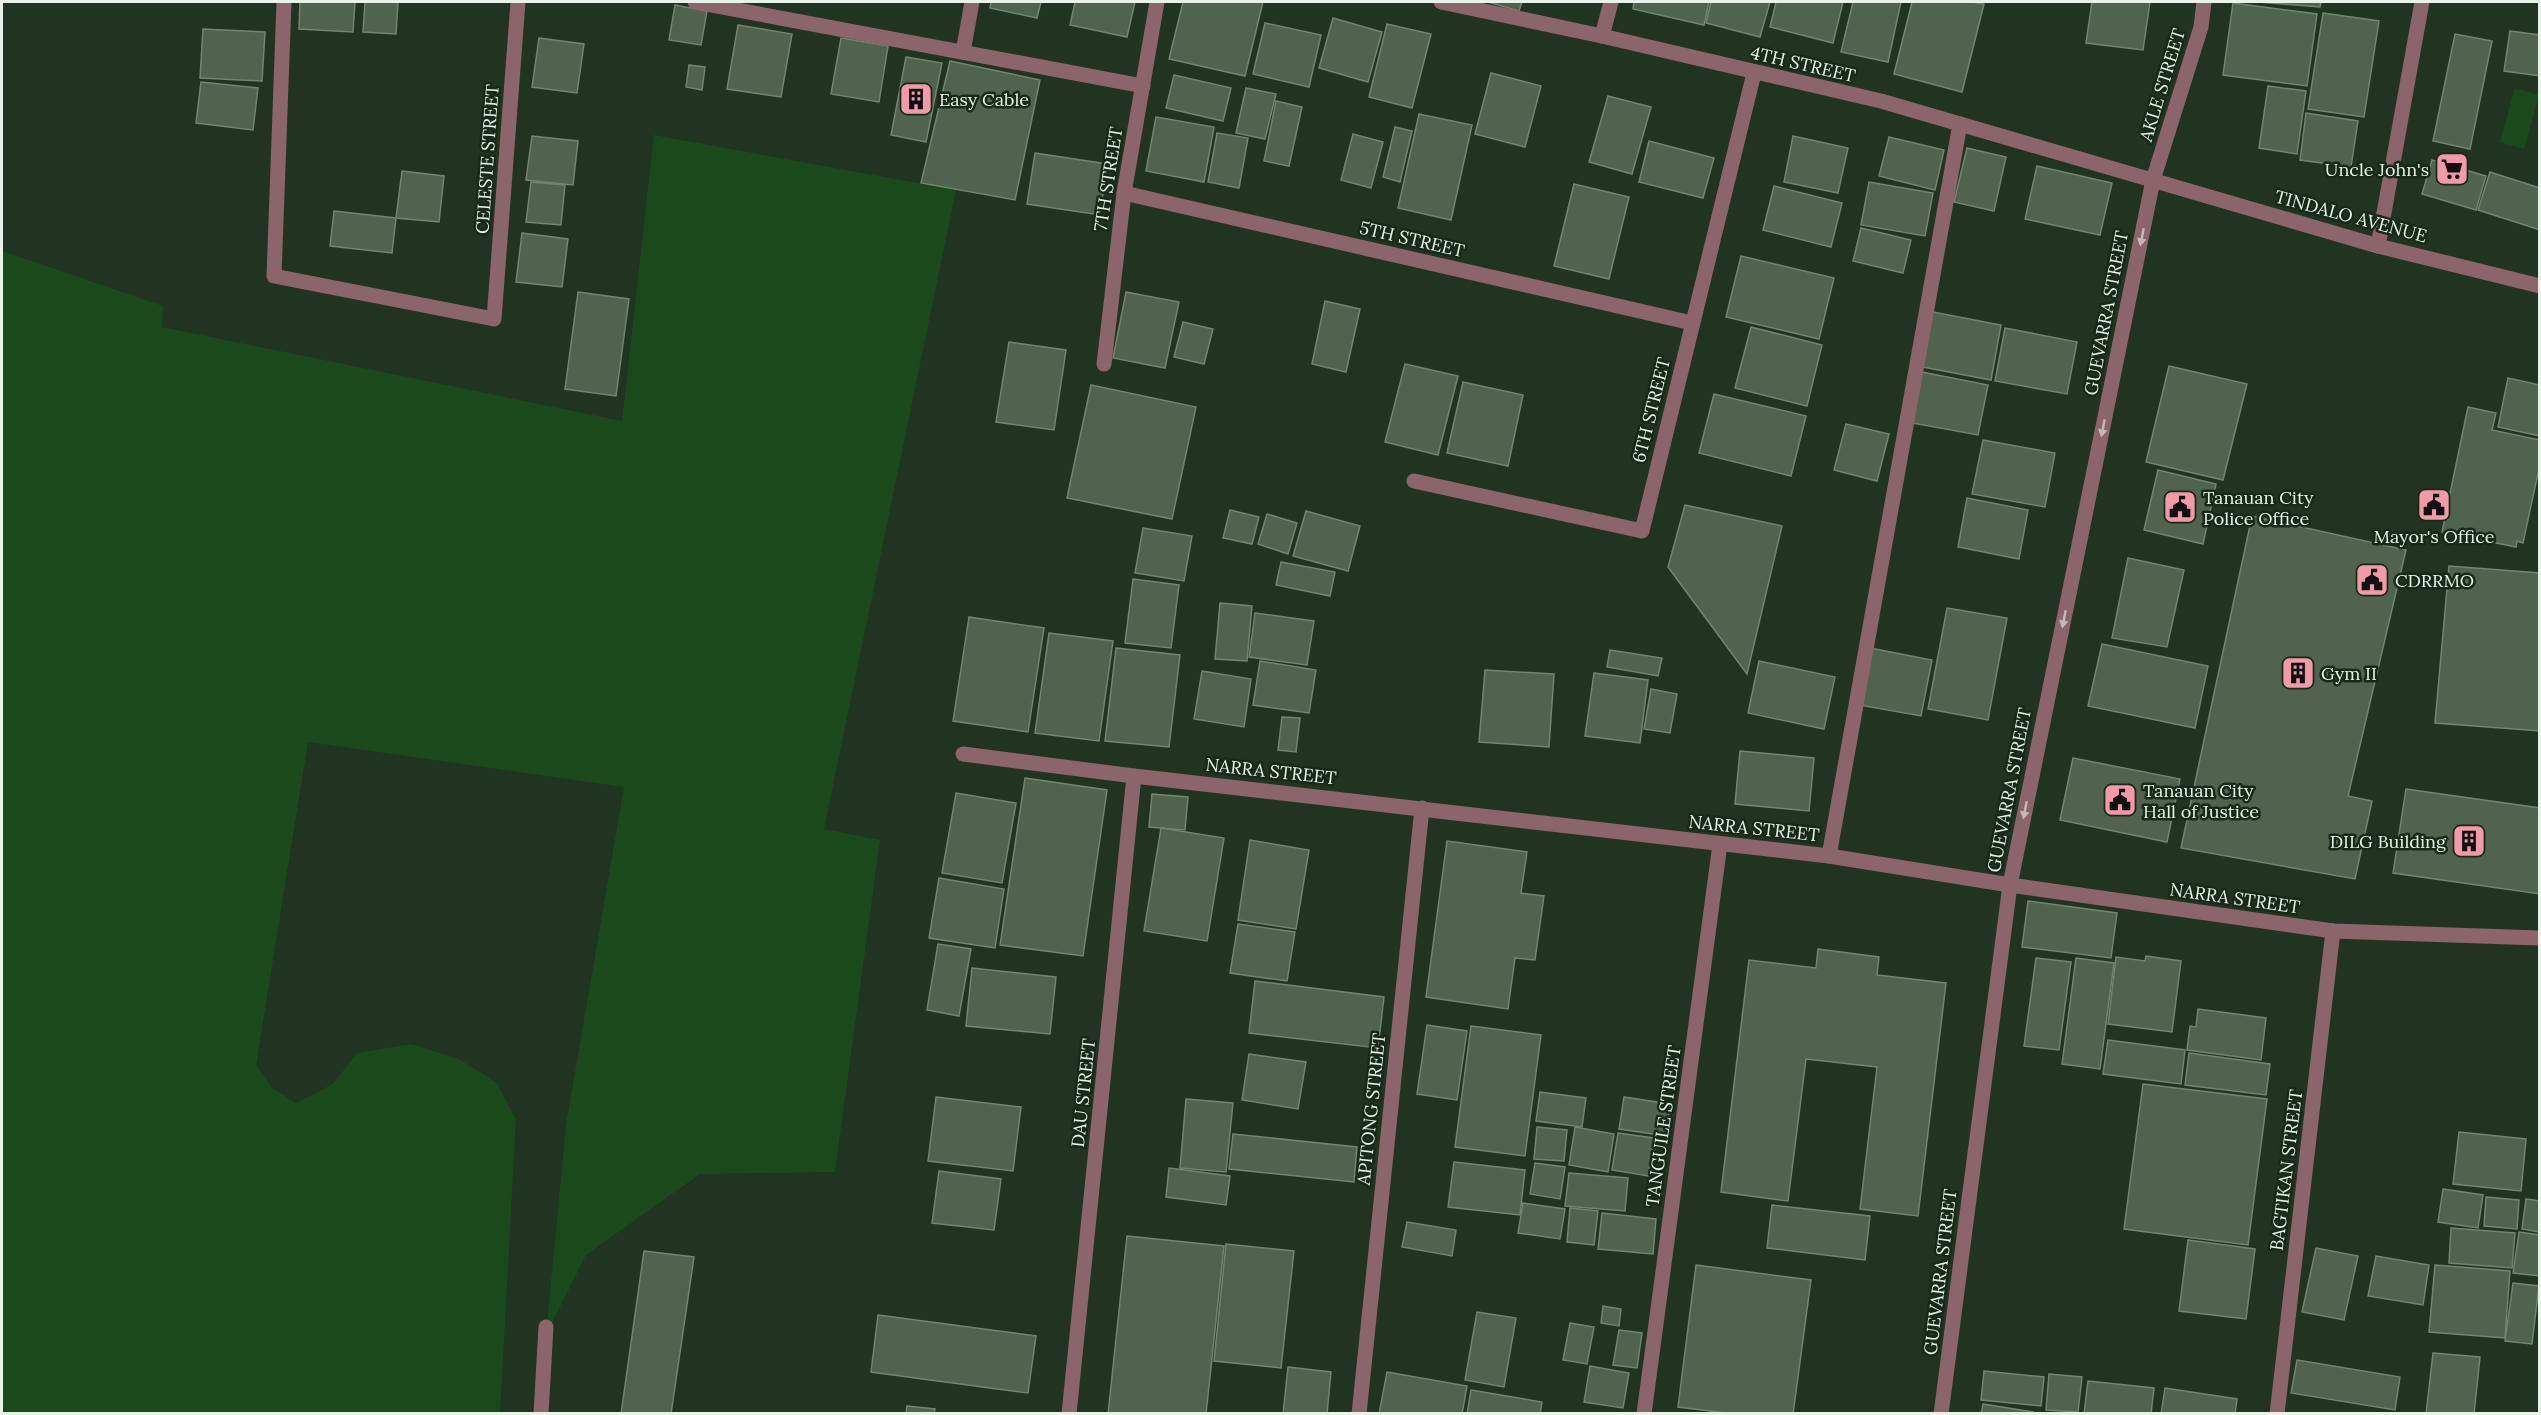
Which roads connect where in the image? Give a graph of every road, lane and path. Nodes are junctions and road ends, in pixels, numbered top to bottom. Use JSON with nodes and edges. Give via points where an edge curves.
{"nodes":[{"id":1,"x":284,"y":2,"type":"edge"},
{"id":2,"x":518,"y":2,"type":"edge"},
{"id":3,"x":695,"y":2,"type":"edge"},
{"id":4,"x":972,"y":2,"type":"edge"},
{"id":5,"x":1157,"y":2,"type":"edge"},
{"id":6,"x":1441,"y":2,"type":"edge"},
{"id":7,"x":1611,"y":2,"type":"edge"},
{"id":8,"x":2204,"y":2,"type":"edge"},
{"id":9,"x":2422,"y":2,"type":"edge"},
{"id":10,"x":1602,"y":36,"type":"junction"},
{"id":11,"x":963,"y":52,"type":"junction"},
{"id":12,"x":1754,"y":73,"type":"junction"},
{"id":13,"x":1143,"y":86,"type":"junction"},
{"id":14,"x":1960,"y":124,"type":"junction"},
{"id":15,"x":2153,"y":180,"type":"junction"},
{"id":16,"x":1124,"y":193,"type":"junction"},
{"id":17,"x":2378,"y":246,"type":"junction"},
{"id":18,"x":2540,"y":286,"type":"edge"},
{"id":19,"x":1692,"y":323,"type":"junction"},
{"id":20,"x":1104,"y":364,"type":"dead end"},
{"id":21,"x":1414,"y":481,"type":"dead end"},
{"id":22,"x":963,"y":754,"type":"dead end"},
{"id":23,"x":1134,"y":776,"type":"junction"},
{"id":24,"x":1422,"y":808,"type":"junction"},
{"id":25,"x":1720,"y":844,"type":"junction"},
{"id":26,"x":1829,"y":856,"type":"junction"},
{"id":27,"x":2010,"y":885,"type":"junction"},
{"id":28,"x":2333,"y":931,"type":"junction"},
{"id":29,"x":2540,"y":938,"type":"edge"},
{"id":30,"x":546,"y":1327,"type":"dead end"},
{"id":31,"x":541,"y":1413,"type":"edge"},
{"id":32,"x":1070,"y":1413,"type":"edge"},
{"id":33,"x":1359,"y":1413,"type":"edge"},
{"id":34,"x":1644,"y":1413,"type":"edge"},
{"id":35,"x":1941,"y":1413,"type":"edge"},
{"id":36,"x":2277,"y":1413,"type":"edge"}],
"edges":[{"from":1,"to":2,"type":"street","name":"CELESTE STREET","via":[[274,276],[494,319]]},
{"from":3,"to":11,"type":"street"},
{"from":4,"to":11,"type":"street"},
{"from":5,"to":13,"type":"street","name":"7TH STREET"},
{"from":6,"to":10,"type":"street","name":"4TH STREET"},
{"from":7,"to":10,"type":"street"},
{"from":8,"to":15,"type":"street","name":"AKLE STREET","via":[[2201,27]]},
{"from":9,"to":17,"type":"street"},
{"from":10,"to":12,"type":"street","name":"4TH STREET"},
{"from":11,"to":13,"type":"street"},
{"from":12,"to":14,"type":"street","name":"4TH STREET","via":[[1881,101]]},
{"from":12,"to":19,"type":"street","name":"6TH STREET"},
{"from":13,"to":16,"type":"street","name":"7TH STREET"},
{"from":14,"to":15,"type":"street","name":"4TH STREET"},
{"from":14,"to":26,"type":"street"},
{"from":15,"to":17,"type":"street","name":"TINDALO AVENUE"},
{"from":15,"to":27,"type":"street","name":"GUEVARRA STREET","one_way":true},
{"from":16,"to":19,"type":"street","name":"5TH STREET"},
{"from":16,"to":20,"type":"street","name":"7TH STREET"},
{"from":17,"to":18,"type":"street","name":"TINDALO AVENUE"},
{"from":19,"to":21,"type":"street","name":"6TH STREET","via":[[1642,531]]},
{"from":22,"to":23,"type":"street","name":"NARRA STREET"},
{"from":23,"to":24,"type":"street","name":"NARRA STREET"},
{"from":23,"to":32,"type":"street","name":"DAU STREET"},
{"from":24,"to":25,"type":"street","name":"NARRA STREET"},
{"from":24,"to":33,"type":"street","name":"APITONG STREET"},
{"from":25,"to":26,"type":"street","name":"NARRA STREET"},
{"from":25,"to":34,"type":"street","name":"TANGUILE STREET"},
{"from":26,"to":27,"type":"street","name":"NARRA STREET"},
{"from":27,"to":28,"type":"street","name":"NARRA STREET"},
{"from":27,"to":35,"type":"street","name":"GUEVARRA STREET"},
{"from":28,"to":29,"type":"street","name":"NARRA STREET"},
{"from":28,"to":36,"type":"street","name":"BAGTIKAN STREET"},
{"from":30,"to":31,"type":"street"}]}
